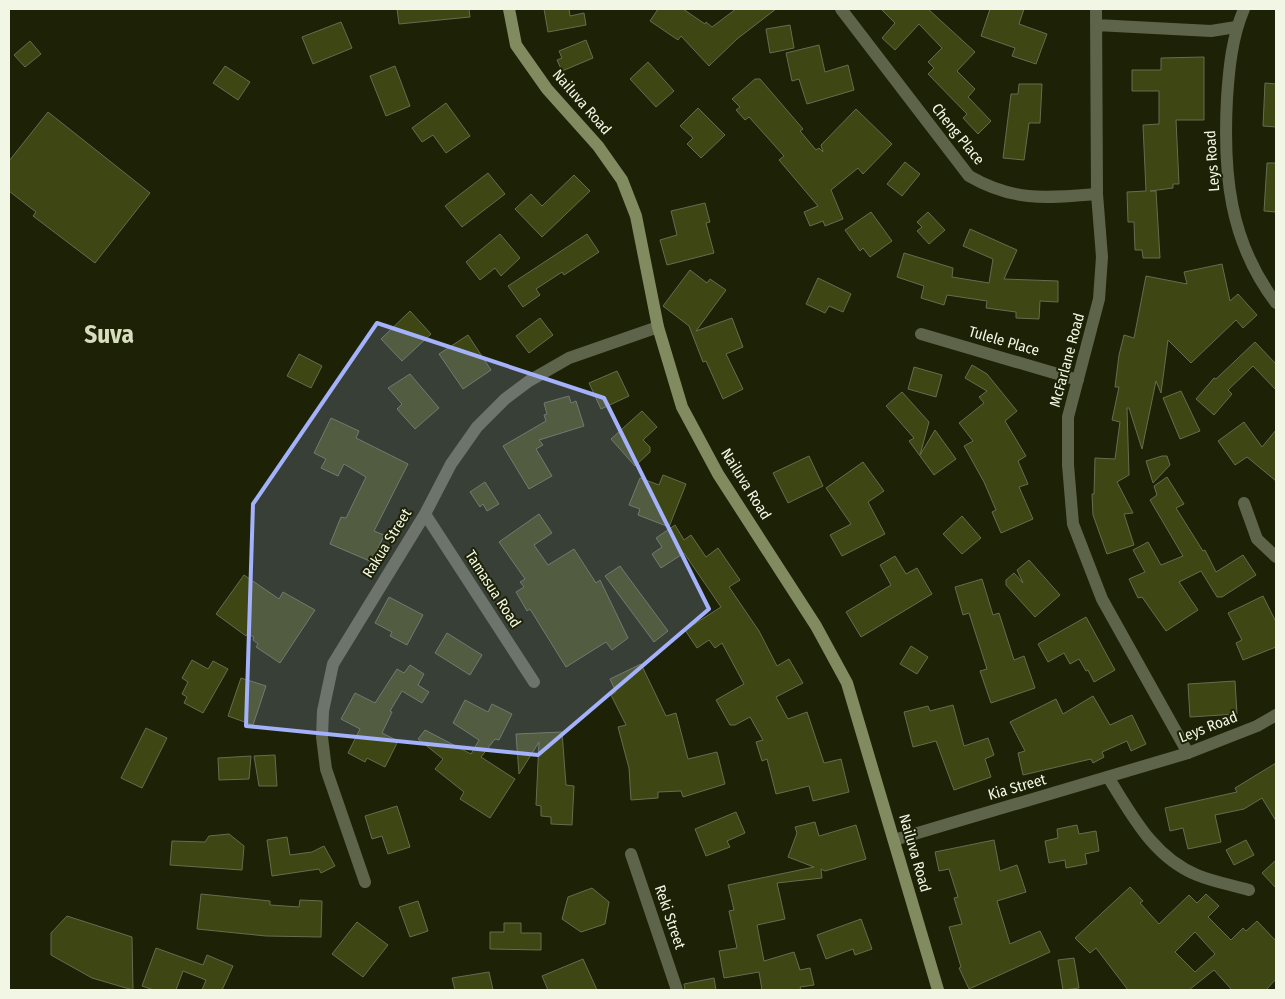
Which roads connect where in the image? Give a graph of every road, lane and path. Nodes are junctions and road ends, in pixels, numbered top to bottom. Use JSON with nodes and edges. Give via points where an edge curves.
{"nodes":[{"id":1,"x":509,"y":9,"type":"edge"},
{"id":2,"x":842,"y":9,"type":"edge"},
{"id":3,"x":1096,"y":9,"type":"edge"},
{"id":4,"x":1244,"y":9,"type":"edge"},
{"id":5,"x":1096,"y":25,"type":"junction"},
{"id":6,"x":1236,"y":27,"type":"junction"},
{"id":7,"x":1097,"y":194,"type":"junction"},
{"id":8,"x":1271,"y":288,"type":"edge"},
{"id":9,"x":1276,"y":303,"type":"edge"},
{"id":10,"x":658,"y":327,"type":"junction"},
{"id":11,"x":920,"y":334,"type":"dead end"},
{"id":12,"x":1078,"y":380,"type":"junction"},
{"id":13,"x":1244,"y":502,"type":"dead end"},
{"id":14,"x":424,"y":514,"type":"junction"},
{"id":15,"x":1276,"y":557,"type":"edge"},
{"id":16,"x":534,"y":682,"type":"dead end"},
{"id":17,"x":1276,"y":715,"type":"edge"},
{"id":18,"x":1188,"y":753,"type":"junction"},
{"id":19,"x":1150,"y":765,"type":"joint"},
{"id":20,"x":1108,"y":777,"type":"junction"},
{"id":21,"x":894,"y":840,"type":"junction"},
{"id":22,"x":631,"y":854,"type":"dead end"},
{"id":23,"x":364,"y":882,"type":"dead end"},
{"id":24,"x":1249,"y":890,"type":"dead end"},
{"id":25,"x":677,"y":990,"type":"edge"},
{"id":26,"x":938,"y":990,"type":"edge"}],
"edges":[{"from":1,"to":10,"type":"main road","name":"Nailuva Road","via":[[516,45],[622,180],[636,216]]},
{"from":2,"to":7,"type":"street","name":"Cheng Place","via":[[969,176],[987,186],[1039,199]]},
{"from":3,"to":5,"type":"street","name":"McFarlane Road"},
{"from":4,"to":6,"type":"street","name":"Leys Road"},
{"from":5,"to":6,"type":"street","via":[[1211,31]]},
{"from":5,"to":7,"type":"street","name":"McFarlane Road"},
{"from":6,"to":8,"type":"street","name":"Leys Road","via":[[1228,77],[1226,177],[1234,220],[1252,266]]},
{"from":7,"to":12,"type":"street","name":"McFarlane Road","via":[[1102,257],[1099,299]]},
{"from":8,"to":9,"type":"street","name":"Leys Road"},
{"from":10,"to":14,"type":"street","name":"Rakua Street","via":[[569,358],[505,399],[477,427]]},
{"from":10,"to":21,"type":"main road","name":"Nailuva Road","via":[[682,407],[718,474],[816,626],[847,683]]},
{"from":11,"to":12,"type":"street","name":"Tulele Place"},
{"from":12,"to":18,"type":"street","name":"McFarlane Road","via":[[1068,417],[1073,524],[1102,599]]},
{"from":13,"to":15,"type":"street","via":[[1257,539]]},
{"from":14,"to":16,"type":"street","name":"Tamasua Road"},
{"from":14,"to":23,"type":"street","name":"Rakua Street","via":[[333,664],[323,710],[326,769]]},
{"from":17,"to":18,"type":"street","name":"Leys Road","via":[[1257,726]]},
{"from":18,"to":19,"type":"street","name":"Leys Road"},
{"from":19,"to":20,"type":"street","name":"Kia Street"},
{"from":20,"to":21,"type":"street","name":"Kia Street"},
{"from":20,"to":24,"type":"street","via":[[1159,852],[1196,875]]},
{"from":21,"to":26,"type":"main road","name":"Nailuva Road"},
{"from":22,"to":25,"type":"street","name":"Reki Street"}]}
